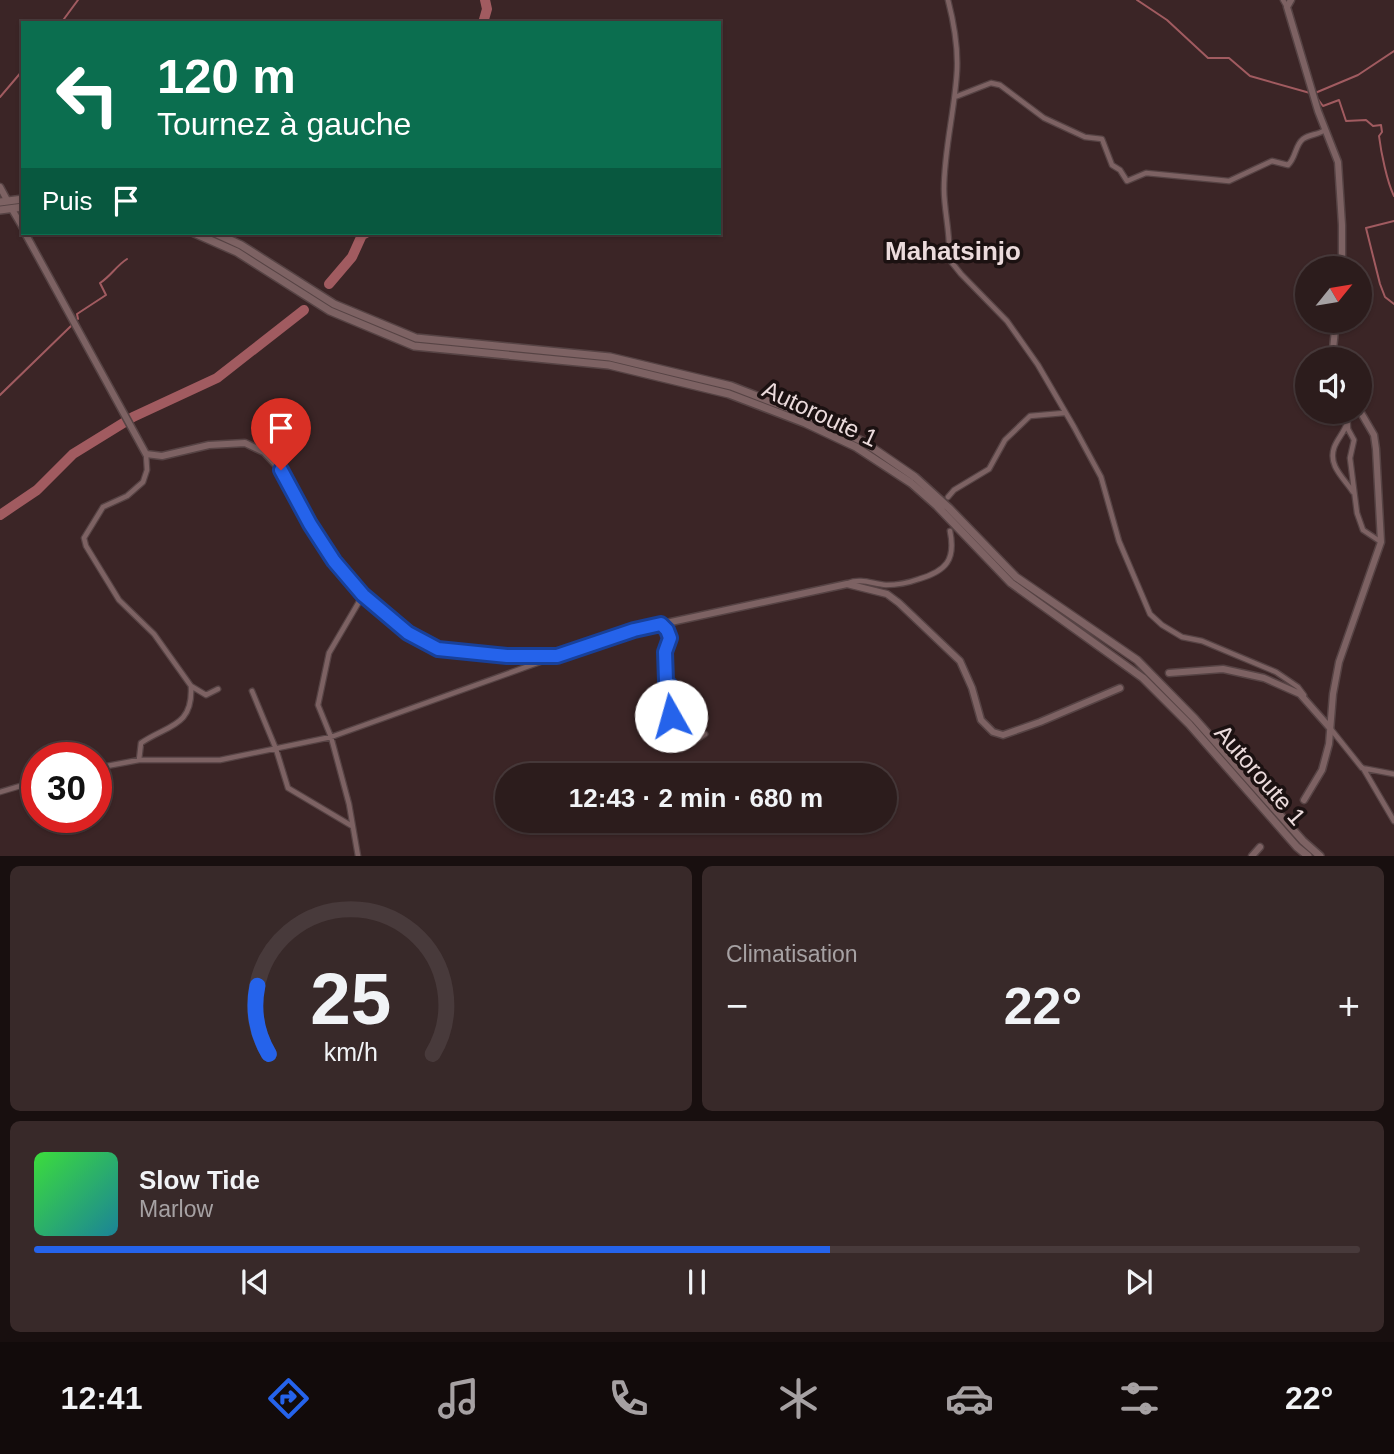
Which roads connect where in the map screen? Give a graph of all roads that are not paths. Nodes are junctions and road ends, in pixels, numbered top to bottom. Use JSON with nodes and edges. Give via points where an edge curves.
{"nodes":[{"id":1,"x":948,"y":0,"type":"edge"},
{"id":2,"x":1283,"y":0,"type":"edge"},
{"id":3,"x":1291,"y":0,"type":"edge"},
{"id":4,"x":1287,"y":7,"type":"junction"},
{"id":5,"x":954,"y":98,"type":"junction"},
{"id":6,"x":1325,"y":130,"type":"junction"},
{"id":7,"x":0,"y":187,"type":"edge"},
{"id":8,"x":4,"y":201,"type":"edge"},
{"id":9,"x":21,"y":207,"type":"edge"},
{"id":10,"x":0,"y":210,"type":"edge"},
{"id":11,"x":13,"y":211,"type":"dead end"},
{"id":12,"x":21,"y":226,"type":"edge"},
{"id":13,"x":26,"y":235,"type":"edge"},
{"id":14,"x":199,"y":235,"type":"edge"},
{"id":15,"x":219,"y":235,"type":"edge"},
{"id":16,"x":1342,"y":256,"type":"edge"},
{"id":17,"x":1064,"y":413,"type":"junction"},
{"id":18,"x":1347,"y":424,"type":"edge"},
{"id":19,"x":1347,"y":424,"type":"edge"},
{"id":20,"x":1368,"y":424,"type":"edge"},
{"id":21,"x":146,"y":454,"type":"junction"},
{"id":22,"x":1354,"y":495,"type":"junction"},
{"id":23,"x":948,"y":497,"type":"dead end"},
{"id":24,"x":950,"y":531,"type":"dead end"},
{"id":25,"x":1381,"y":542,"type":"junction"},
{"id":26,"x":846,"y":584,"type":"junction"},
{"id":27,"x":363,"y":595,"type":"junction"},
{"id":28,"x":661,"y":624,"type":"junction"},
{"id":29,"x":557,"y":656,"type":"junction"},
{"id":30,"x":1169,"y":673,"type":"dead end"},
{"id":31,"x":191,"y":686,"type":"junction"},
{"id":32,"x":1120,"y":688,"type":"dead end"},
{"id":33,"x":218,"y":689,"type":"dead end"},
{"id":34,"x":252,"y":691,"type":"dead end"},
{"id":35,"x":1312,"y":707,"type":"junction"},
{"id":36,"x":1330,"y":728,"type":"junction"},
{"id":37,"x":705,"y":734,"type":"dead end"},
{"id":38,"x":331,"y":737,"type":"junction"},
{"id":39,"x":276,"y":749,"type":"junction"},
{"id":40,"x":139,"y":760,"type":"junction"},
{"id":41,"x":112,"y":765,"type":"edge"},
{"id":42,"x":1363,"y":768,"type":"junction"},
{"id":43,"x":1394,"y":774,"type":"edge"},
{"id":44,"x":21,"y":786,"type":"edge"},
{"id":45,"x":0,"y":792,"type":"edge"},
{"id":46,"x":1304,"y":800,"type":"dead end"},
{"id":47,"x":1394,"y":821,"type":"edge"},
{"id":48,"x":352,"y":826,"type":"junction"},
{"id":49,"x":1260,"y":847,"type":"dead end"},
{"id":50,"x":358,"y":856,"type":"edge"},
{"id":51,"x":1252,"y":856,"type":"edge"},
{"id":52,"x":1308,"y":856,"type":"edge"},
{"id":53,"x":1320,"y":856,"type":"edge"}],
"edges":[{"from":1,"to":5,"type":"street","via":[[956,48]]},
{"from":2,"to":4,"type":"street"},
{"from":3,"to":4,"type":"street"},
{"from":4,"to":6,"type":"street"},
{"from":5,"to":6,"type":"street","via":[[991,83],[1000,85],[1044,118],[1085,137],[1102,139],[1112,165],[1127,181],[1146,173],[1234,180],[1272,161],[1288,165],[1303,139]]},
{"from":5,"to":17,"type":"street","via":[[944,187],[949,259],[1007,321]]},
{"from":6,"to":16,"type":"street","via":[[1340,175]]},
{"from":7,"to":8,"type":"street"},
{"from":9,"to":10,"type":"main road"},
{"from":11,"to":12,"type":"street"},
{"from":13,"to":21,"type":"street"},
{"from":14,"to":52,"type":"main road","name":"Autoroute 1","via":[[237,252],[330,311],[414,346],[609,365],[729,394],[856,447],[911,483],[1011,583],[1143,678]]},
{"from":15,"to":53,"type":"main road","name":"Autoroute 1","via":[[334,304],[416,338],[610,357],[731,386],[864,442],[915,477],[1016,577],[1137,660]]},
{"from":17,"to":23,"type":"street","via":[[1030,416],[1006,440],[989,469]]},
{"from":17,"to":35,"type":"street","via":[[1101,477],[1119,541],[1150,614],[1182,636],[1276,672],[1298,687]]},
{"from":18,"to":22,"type":"street","via":[[1354,440],[1350,457]]},
{"from":19,"to":22,"type":"street","via":[[1334,447],[1333,460]]},
{"from":20,"to":25,"type":"street","via":[[1376,449]]},
{"from":21,"to":27,"type":"street","via":[[162,456],[209,445],[245,443],[264,452],[281,470],[334,561]]},
{"from":21,"to":31,"type":"street","via":[[143,482],[103,507],[84,538],[119,600],[154,634]]},
{"from":22,"to":25,"type":"street","via":[[1363,530]]},
{"from":24,"to":26,"type":"street","via":[[950,560],[939,571],[907,583],[856,580]]},
{"from":25,"to":36,"type":"street","via":[[1339,662]]},
{"from":26,"to":28,"type":"street"},
{"from":26,"to":32,"type":"street","via":[[887,594],[960,661],[981,720],[993,732],[1003,735]]},
{"from":27,"to":29,"type":"street","via":[[408,633],[438,649]]},
{"from":27,"to":38,"type":"street","via":[[329,653],[320,692],[318,705]]},
{"from":28,"to":29,"type":"street"},
{"from":28,"to":37,"type":"street","via":[[670,638],[665,652],[672,731],[682,749]]},
{"from":29,"to":38,"type":"street"},
{"from":30,"to":35,"type":"street","via":[[1201,669],[1245,673],[1300,694]]},
{"from":31,"to":33,"type":"street","via":[[206,695]]},
{"from":31,"to":40,"type":"street","via":[[189,709],[182,720],[141,743]]},
{"from":34,"to":39,"type":"street"},
{"from":35,"to":36,"type":"street"},
{"from":36,"to":42,"type":"street"},
{"from":36,"to":46,"type":"street","via":[[1322,770]]},
{"from":38,"to":39,"type":"street"},
{"from":38,"to":48,"type":"street"},
{"from":39,"to":40,"type":"street","via":[[220,760]]},
{"from":39,"to":48,"type":"street","via":[[288,788]]},
{"from":40,"to":41,"type":"street"},
{"from":42,"to":43,"type":"street"},
{"from":42,"to":47,"type":"street"},
{"from":44,"to":45,"type":"street"},
{"from":48,"to":50,"type":"street"},
{"from":49,"to":51,"type":"street"}]}
